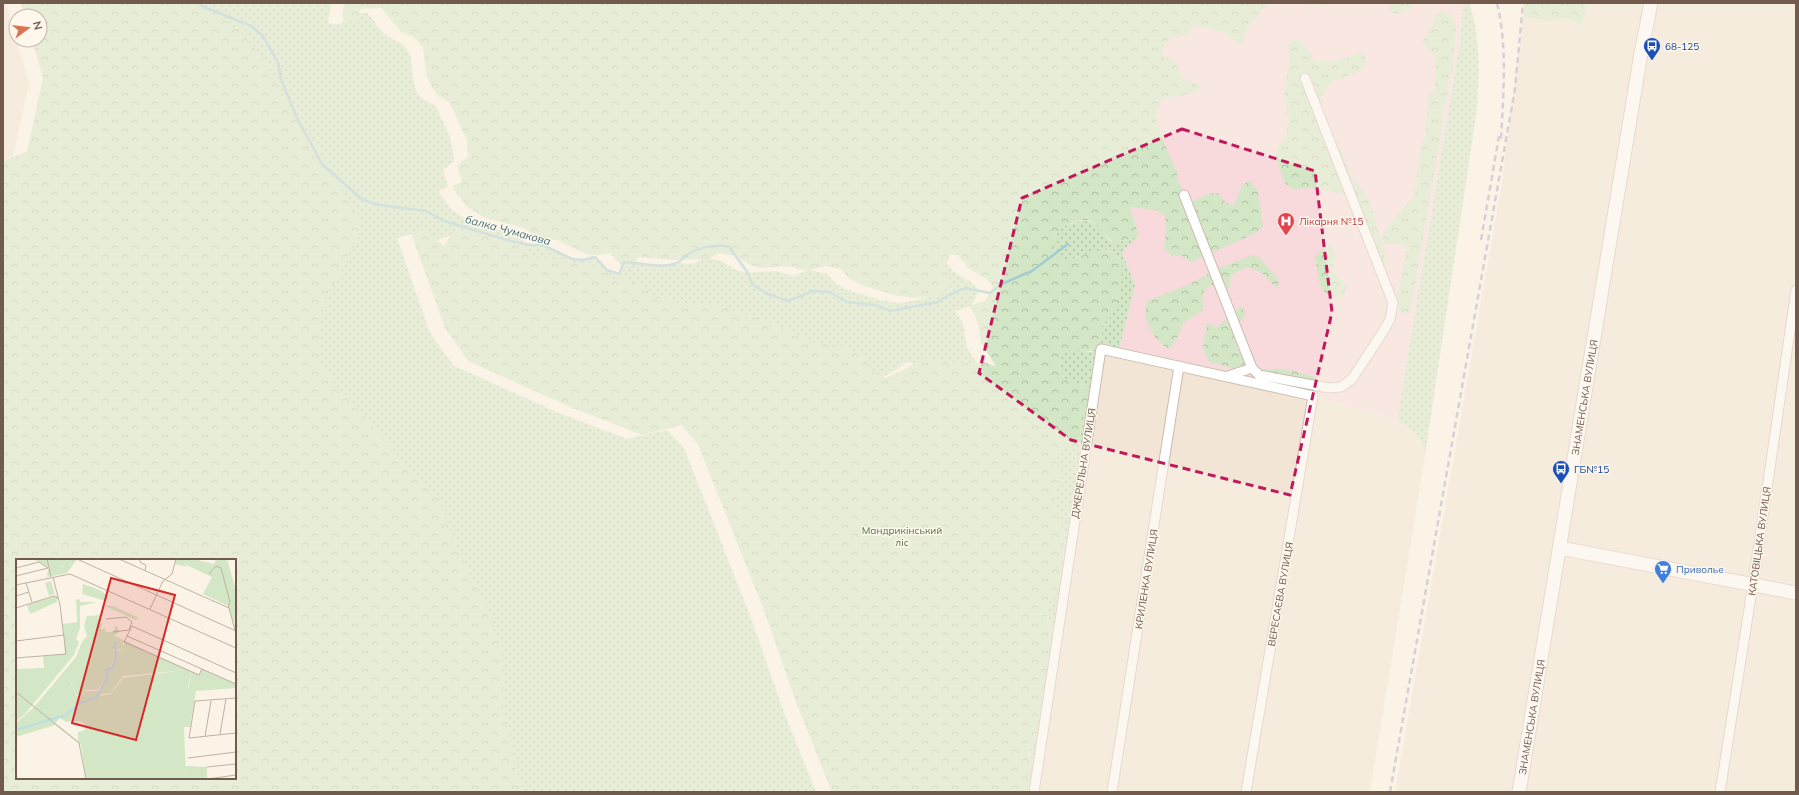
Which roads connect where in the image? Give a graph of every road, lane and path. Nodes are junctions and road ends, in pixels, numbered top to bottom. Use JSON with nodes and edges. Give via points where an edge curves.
{"nodes":[{"id":1,"x":1651,"y":3,"type":"edge"},
{"id":2,"x":1305,"y":78,"type":"dead end"},
{"id":3,"x":1184,"y":195,"type":"dead end"},
{"id":4,"x":1796,"y":290,"type":"edge"},
{"id":5,"x":1179,"y":366,"type":"junction"},
{"id":6,"x":1252,"y":368,"type":"junction"},
{"id":7,"x":1227,"y":376,"type":"junction"},
{"id":8,"x":1313,"y":396,"type":"joint"},
{"id":9,"x":1560,"y":548,"type":"junction"},
{"id":10,"x":1753,"y":584,"type":"junction"},
{"id":11,"x":1796,"y":593,"type":"edge"},
{"id":12,"x":1034,"y":792,"type":"edge"},
{"id":13,"x":1112,"y":792,"type":"edge"},
{"id":14,"x":1246,"y":792,"type":"edge"},
{"id":15,"x":1519,"y":792,"type":"edge"},
{"id":16,"x":1720,"y":792,"type":"edge"}],
"edges":[{"from":1,"to":9,"type":"main road","name":"ЗНАМЕНСЬКА ВУЛИЦЯ"},
{"from":2,"to":6,"type":"street","via":[[1393,303],[1390,318],[1352,379],[1341,387],[1329,388],[1259,375]]},
{"from":3,"to":6,"type":"street"},
{"from":4,"to":10,"type":"street","name":"КАТОВІЦЬКА ВУЛИЦЯ"},
{"from":5,"to":7,"type":"street","name":"ДЖЕРЕЛЬНА ВУЛИЦЯ"},
{"from":5,"to":12,"type":"street","name":"ДЖЕРЕЛЬНА ВУЛИЦЯ","via":[[1101,349]]},
{"from":5,"to":13,"type":"street","name":"КРИЛЕНКА ВУЛИЦЯ"},
{"from":6,"to":7,"type":"street"},
{"from":7,"to":8,"type":"street","name":"ДЖЕРЕЛЬНА ВУЛИЦЯ"},
{"from":8,"to":14,"type":"street","name":"ВЕРЕСАЄВА ВУЛИЦЯ"},
{"from":9,"to":10,"type":"main road"},
{"from":9,"to":15,"type":"main road","name":"ЗНАМЕНСЬКА ВУЛИЦЯ"},
{"from":10,"to":11,"type":"main road"},
{"from":10,"to":16,"type":"street","name":"КАТОВІЦЬКА ВУЛИЦЯ"}]}
